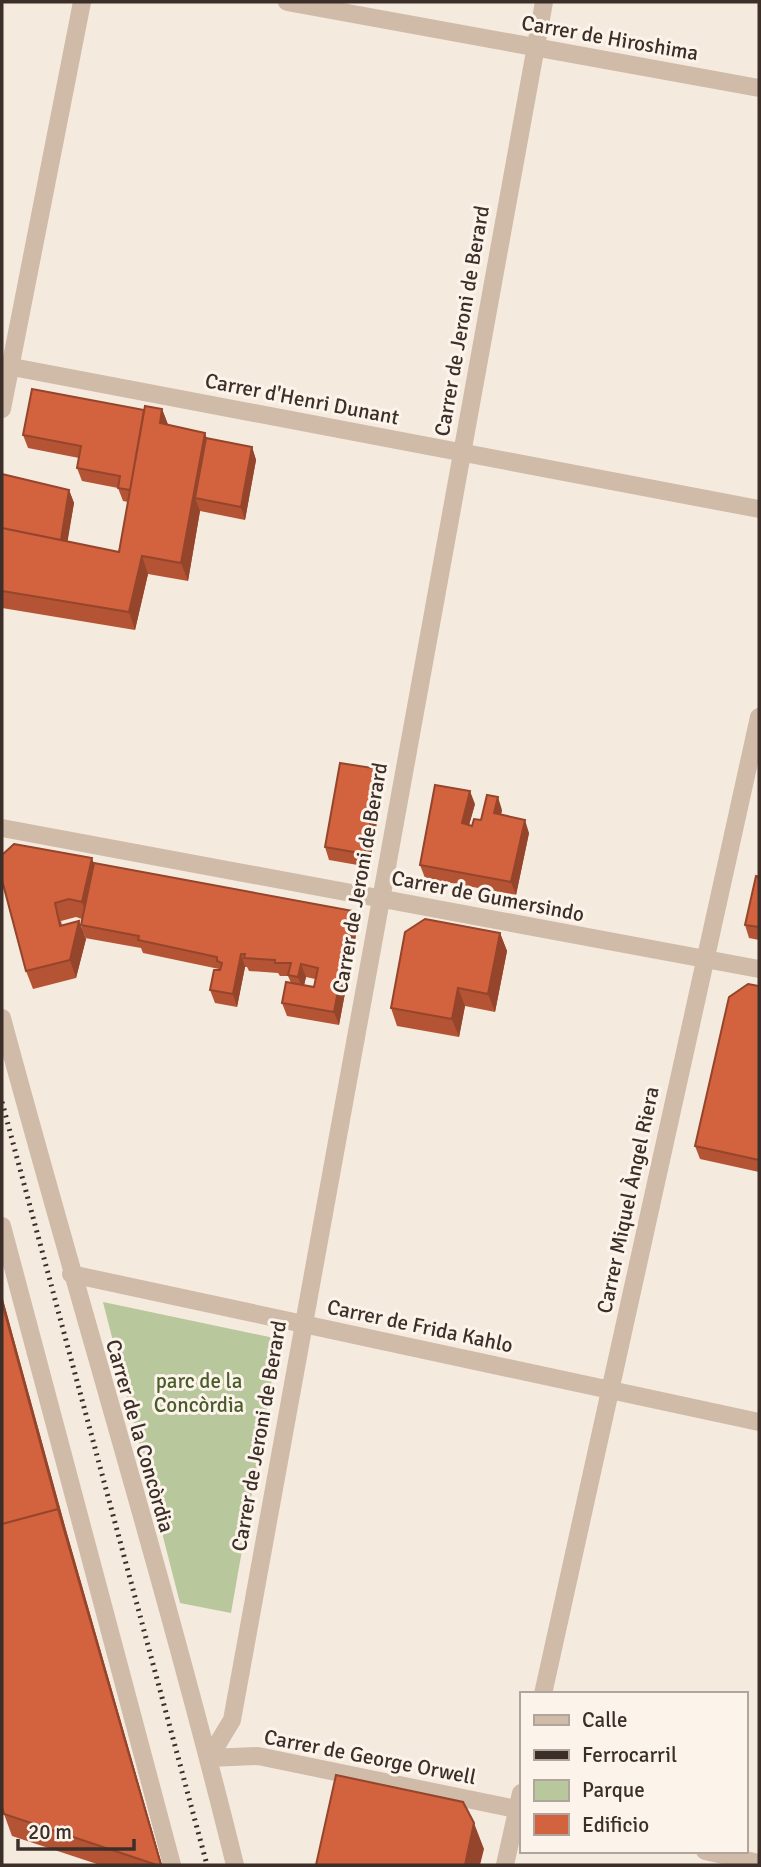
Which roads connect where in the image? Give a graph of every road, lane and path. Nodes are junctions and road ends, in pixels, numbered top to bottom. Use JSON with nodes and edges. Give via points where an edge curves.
{"nodes":[{"id":1,"x":82,"y":2,"type":"edge"},
{"id":2,"x":287,"y":2,"type":"edge"},
{"id":3,"x":544,"y":2,"type":"edge"},
{"id":4,"x":534,"y":47,"type":"junction"},
{"id":5,"x":759,"y":88,"type":"edge"},
{"id":6,"x":6,"y":366,"type":"edge"},
{"id":7,"x":2,"y":409,"type":"edge"},
{"id":8,"x":461,"y":453,"type":"junction"},
{"id":9,"x":759,"y":509,"type":"edge"},
{"id":10,"x":759,"y":717,"type":"edge"},
{"id":11,"x":2,"y":828,"type":"edge"},
{"id":12,"x":380,"y":898,"type":"junction"},
{"id":13,"x":704,"y":959,"type":"junction"},
{"id":14,"x":759,"y":970,"type":"edge"},
{"id":15,"x":2,"y":1018,"type":"edge"},
{"id":16,"x":2,"y":1226,"type":"edge"},
{"id":17,"x":71,"y":1274,"type":"junction"},
{"id":18,"x":302,"y":1324,"type":"junction"},
{"id":19,"x":610,"y":1390,"type":"junction"},
{"id":20,"x":759,"y":1422,"type":"edge"},
{"id":21,"x":543,"y":1692,"type":"edge"},
{"id":22,"x":209,"y":1758,"type":"junction"},
{"id":23,"x":520,"y":1804,"type":"edge"},
{"id":24,"x":714,"y":1853,"type":"edge"},
{"id":25,"x":759,"y":1863,"type":"edge"},
{"id":26,"x":172,"y":1865,"type":"edge"},
{"id":27,"x":235,"y":1865,"type":"edge"},
{"id":28,"x":505,"y":1865,"type":"edge"}],
"edges":[{"from":1,"to":6,"type":"street"},
{"from":2,"to":4,"type":"street","name":"Carrer de Hiroshima"},
{"from":3,"to":4,"type":"street","name":"Carrer de Jeroni de Berard"},
{"from":4,"to":5,"type":"street","name":"Carrer de Hiroshima"},
{"from":4,"to":8,"type":"street","name":"Carrer de Jeroni de Berard"},
{"from":6,"to":7,"type":"street"},
{"from":6,"to":8,"type":"street","name":"Carrer d'Henri Dunant"},
{"from":8,"to":9,"type":"street","name":"Carrer d'Henri Dunant"},
{"from":8,"to":12,"type":"street","name":"Carrer de Jeroni de Berard"},
{"from":10,"to":13,"type":"street","name":"Carrer Miquel Àngel Riera"},
{"from":11,"to":12,"type":"street","name":"Carrer de Gumersindo"},
{"from":12,"to":13,"type":"street","name":"Carrer de Gumersindo"},
{"from":12,"to":18,"type":"street","name":"Carrer de Jeroni de Berard"},
{"from":13,"to":14,"type":"street","name":"Carrer de Gumersindo"},
{"from":13,"to":19,"type":"street","name":"Carrer Miquel Àngel Riera"},
{"from":15,"to":17,"type":"street","name":"Carrer de la Concòrdia"},
{"from":16,"to":26,"type":"street"},
{"from":17,"to":18,"type":"street","name":"Carrer de Frida Kahlo"},
{"from":17,"to":22,"type":"street","name":"Carrer de la Concòrdia"},
{"from":18,"to":19,"type":"street","name":"Carrer de Frida Kahlo"},
{"from":18,"to":22,"type":"street","name":"Carrer de Jeroni de Berard","via":[[232,1720]]},
{"from":19,"to":20,"type":"street","name":"Carrer de Frida Kahlo"},
{"from":19,"to":21,"type":"street","name":"Carrer Miquel Àngel Riera"},
{"from":22,"to":23,"type":"street","name":"Carrer de George Orwell","via":[[258,1756]]},
{"from":22,"to":27,"type":"street","name":"Carrer de la Concòrdia"},
{"from":23,"to":28,"type":"street"},
{"from":24,"to":25,"type":"street"}]}
